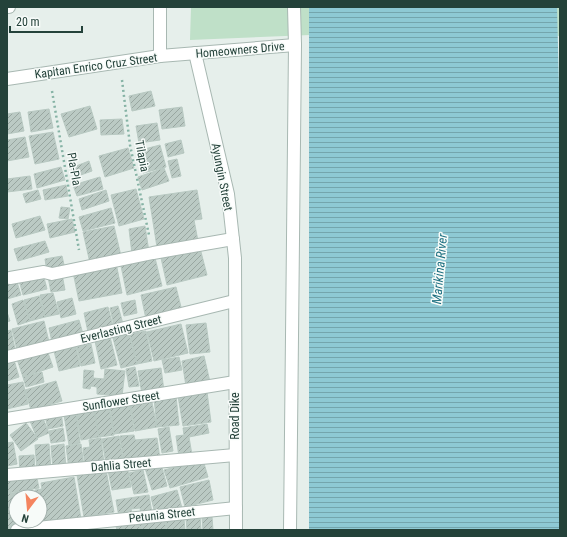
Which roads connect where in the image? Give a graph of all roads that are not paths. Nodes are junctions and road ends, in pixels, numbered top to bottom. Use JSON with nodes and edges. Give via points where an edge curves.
{"nodes":[{"id":1,"x":160,"y":7,"type":"edge"},
{"id":2,"x":294,"y":7,"type":"edge"},
{"id":3,"x":295,"y":46,"type":"junction"},
{"id":4,"x":190,"y":54,"type":"junction"},
{"id":5,"x":160,"y":56,"type":"junction"},
{"id":6,"x":7,"y":78,"type":"edge"},
{"id":7,"x":233,"y":239,"type":"junction"},
{"id":8,"x":10,"y":278,"type":"dead end"},
{"id":9,"x":235,"y":302,"type":"junction"},
{"id":10,"x":7,"y":357,"type":"edge"},
{"id":11,"x":235,"y":382,"type":"junction"},
{"id":12,"x":7,"y":419,"type":"edge"},
{"id":13,"x":235,"y":455,"type":"junction"},
{"id":14,"x":7,"y":475,"type":"edge"},
{"id":15,"x":236,"y":508,"type":"junction"},
{"id":16,"x":16,"y":530,"type":"edge"},
{"id":17,"x":236,"y":530,"type":"edge"},
{"id":18,"x":290,"y":530,"type":"edge"}],
"edges":[{"from":1,"to":5,"type":"street"},
{"from":2,"to":3,"type":"street"},
{"from":3,"to":4,"type":"street","name":"Homeowners Drive"},
{"from":3,"to":18,"type":"street"},
{"from":4,"to":5,"type":"street","name":"Kapitan Enrico Cruz Street"},
{"from":4,"to":7,"type":"street","name":"Ayungin Street","via":[[228,194]]},
{"from":5,"to":6,"type":"street","name":"Kapitan Enrico Cruz Street"},
{"from":7,"to":8,"type":"street","via":[[52,274],[44,272]]},
{"from":7,"to":9,"type":"street","name":"Ayungin Street"},
{"from":9,"to":10,"type":"street","name":"Everlasting Street"},
{"from":9,"to":11,"type":"street","name":"Road Dike"},
{"from":11,"to":12,"type":"street","name":"Sunflower Street"},
{"from":11,"to":13,"type":"street","name":"Road Dike"},
{"from":13,"to":14,"type":"street","name":"Dahlia Street"},
{"from":13,"to":15,"type":"street","name":"Road Dike"},
{"from":15,"to":16,"type":"street","name":"Petunia Street"},
{"from":15,"to":17,"type":"street","name":"Road Dike"}]}
